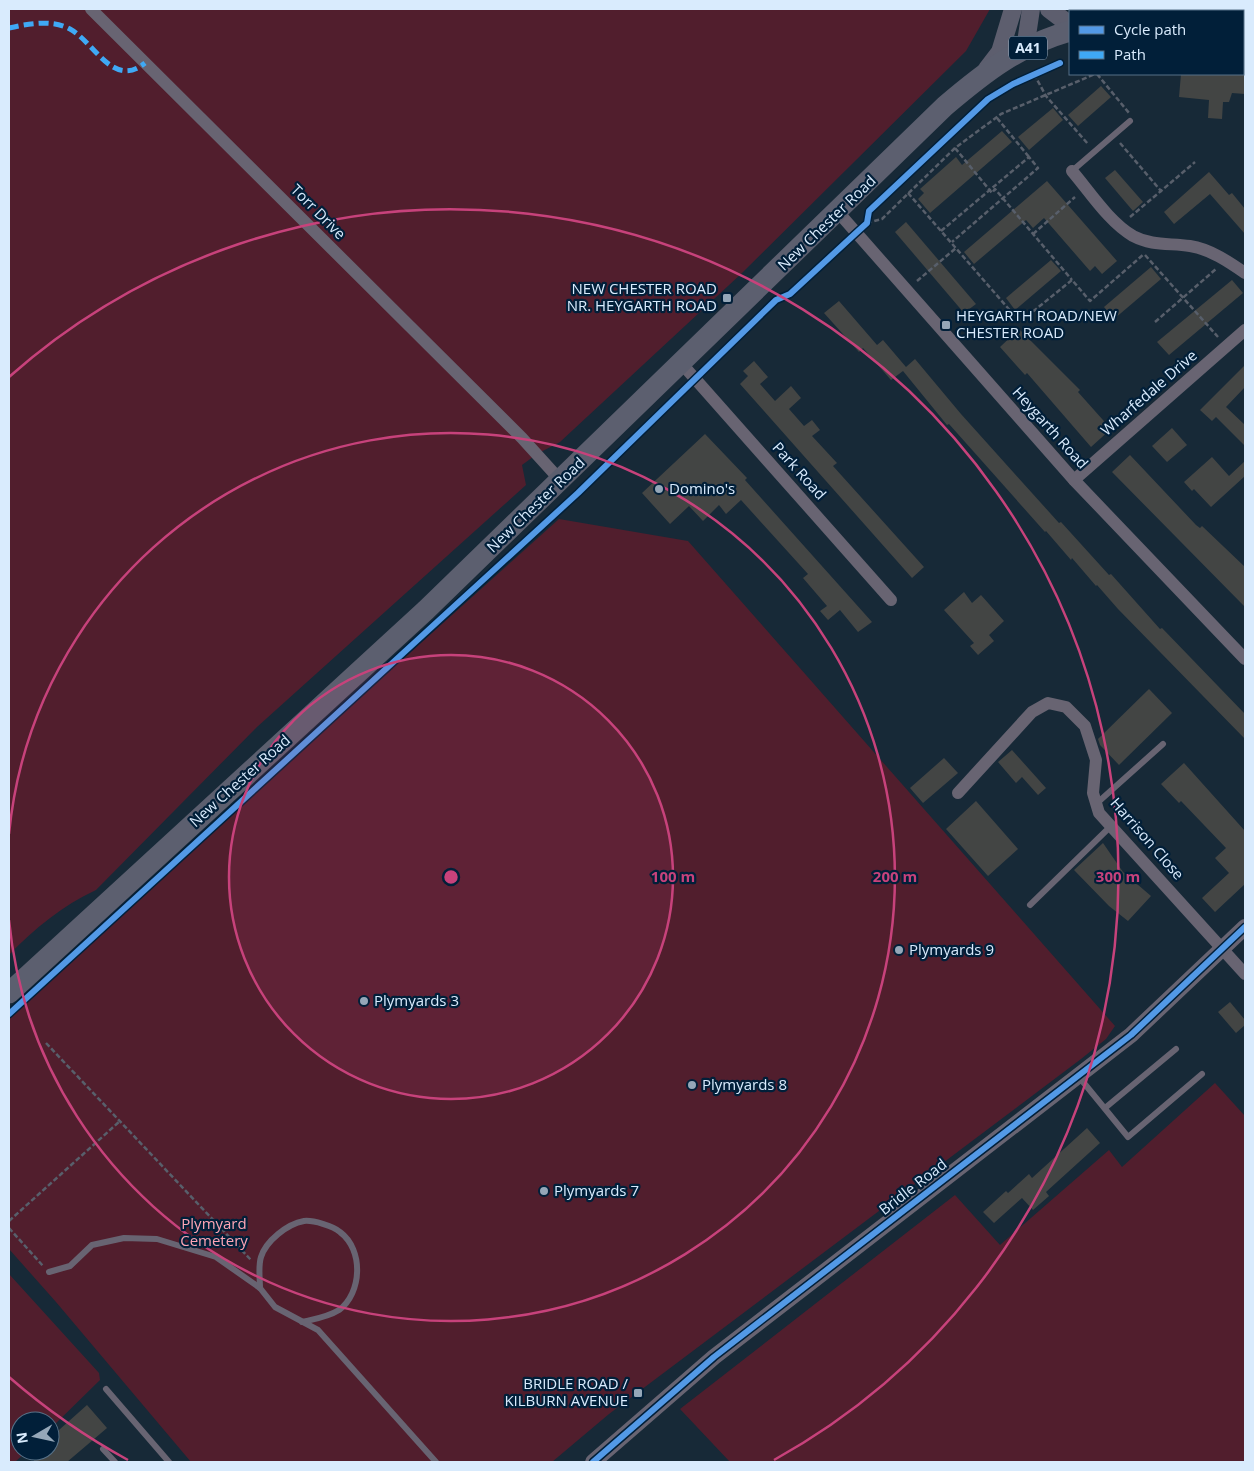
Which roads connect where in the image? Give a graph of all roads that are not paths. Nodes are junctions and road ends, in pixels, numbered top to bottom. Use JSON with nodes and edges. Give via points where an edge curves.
{"nodes":[{"id":1,"x":91,"y":9,"type":"edge"},
{"id":2,"x":1013,"y":9,"type":"edge"},
{"id":3,"x":1031,"y":9,"type":"edge"},
{"id":4,"x":1049,"y":9,"type":"edge"},
{"id":5,"x":1069,"y":24,"type":"edge"},
{"id":6,"x":1069,"y":31,"type":"edge"},
{"id":7,"x":1025,"y":49,"type":"junction"},
{"id":8,"x":987,"y":70,"type":"junction"},
{"id":9,"x":1130,"y":121,"type":"road end"},
{"id":10,"x":1072,"y":171,"type":"joint"},
{"id":11,"x":838,"y":212,"type":"junction"},
{"id":12,"x":1245,"y":273,"type":"edge"},
{"id":13,"x":1245,"y":330,"type":"edge"},
{"id":14,"x":682,"y":364,"type":"junction"},
{"id":15,"x":1074,"y":480,"type":"junction"},
{"id":16,"x":561,"y":481,"type":"junction"},
{"id":17,"x":891,"y":600,"type":"dead end"},
{"id":18,"x":1245,"y":659,"type":"edge"},
{"id":19,"x":1163,"y":744,"type":"dead end"},
{"id":20,"x":958,"y":793,"type":"dead end"},
{"id":21,"x":1096,"y":804,"type":"junction"},
{"id":22,"x":1111,"y":826,"type":"junction"},
{"id":23,"x":1030,"y":905,"type":"dead end"},
{"id":24,"x":1245,"y":927,"type":"edge"},
{"id":25,"x":1223,"y":949,"type":"junction"},
{"id":26,"x":1245,"y":974,"type":"edge"},
{"id":27,"x":9,"y":993,"type":"edge"},
{"id":28,"x":1176,"y":1049,"type":"dead end"},
{"id":29,"x":1202,"y":1074,"type":"dead end"},
{"id":30,"x":1078,"y":1076,"type":"junction"},
{"id":31,"x":1105,"y":1108,"type":"junction"},
{"id":32,"x":49,"y":1272,"type":"road end"},
{"id":33,"x":260,"y":1288,"type":"junction"},
{"id":34,"x":302,"y":1322,"type":"junction"},
{"id":35,"x":106,"y":1389,"type":"dead end"},
{"id":36,"x":103,"y":1448,"type":"dead end"},
{"id":37,"x":115,"y":1462,"type":"edge"},
{"id":38,"x":169,"y":1462,"type":"edge"},
{"id":39,"x":436,"y":1462,"type":"edge"},
{"id":40,"x":593,"y":1462,"type":"edge"}],
"edges":[{"from":1,"to":16,"type":"street","name":"Torr Drive","via":[[522,438]]},
{"from":2,"to":8,"type":"main road","via":[[1000,52]]},
{"from":3,"to":7,"type":"main road"},
{"from":4,"to":5,"type":"main road"},
{"from":6,"to":7,"type":"highway","name":"New Chester Road","number":"A41"},
{"from":7,"to":8,"type":"highway","name":"New Chester Road","number":"A41"},
{"from":8,"to":11,"type":"highway","name":"New Chester Road","number":"A41","via":[[945,106]]},
{"from":9,"to":10,"type":"lane"},
{"from":10,"to":12,"type":"street","via":[[1119,226],[1135,237],[1155,245],[1191,246],[1226,260]]},
{"from":11,"to":14,"type":"highway","name":"New Chester Road","number":"A41"},
{"from":11,"to":15,"type":"street","name":"Heygarth Road"},
{"from":13,"to":15,"type":"street","name":"Wharfedale Drive"},
{"from":14,"to":16,"type":"highway","name":"New Chester Road","number":"A41"},
{"from":14,"to":17,"type":"street","name":"Park Road"},
{"from":15,"to":18,"type":"street","name":"Heygarth Road"},
{"from":16,"to":27,"type":"highway","name":"New Chester Road","number":"A41","via":[[426,610]]},
{"from":19,"to":21,"type":"lane"},
{"from":20,"to":21,"type":"street","name":"Harrison Close","via":[[1032,712],[1048,703],[1066,707],[1085,726],[1096,760],[1093,793]]},
{"from":21,"to":22,"type":"street","name":"Harrison Close","via":[[1099,813]]},
{"from":22,"to":23,"type":"lane"},
{"from":22,"to":25,"type":"street","name":"Harrison Close"},
{"from":24,"to":25,"type":"street","name":"Bridle Road"},
{"from":25,"to":26,"type":"street","name":"Harrison Close"},
{"from":25,"to":30,"type":"street","name":"Bridle Road","via":[[1131,1035]]},
{"from":28,"to":31,"type":"lane"},
{"from":29,"to":31,"type":"lane","via":[[1131,1136]]},
{"from":30,"to":31,"type":"lane"},
{"from":30,"to":40,"type":"street","name":"Bridle Road","via":[[714,1357]]},
{"from":32,"to":33,"type":"lane","via":[[70,1266],[92,1245],[124,1238],[157,1239],[216,1257]]},
{"from":33,"to":34,"type":"lane","via":[[276,1307]]},
{"from":33,"to":34,"type":"lane","via":[[261,1257],[272,1238],[304,1221],[340,1231],[349,1242],[358,1266],[355,1289],[340,1309]]},
{"from":34,"to":39,"type":"lane","via":[[318,1330]]},
{"from":35,"to":38,"type":"lane"},
{"from":36,"to":37,"type":"lane"}]}
